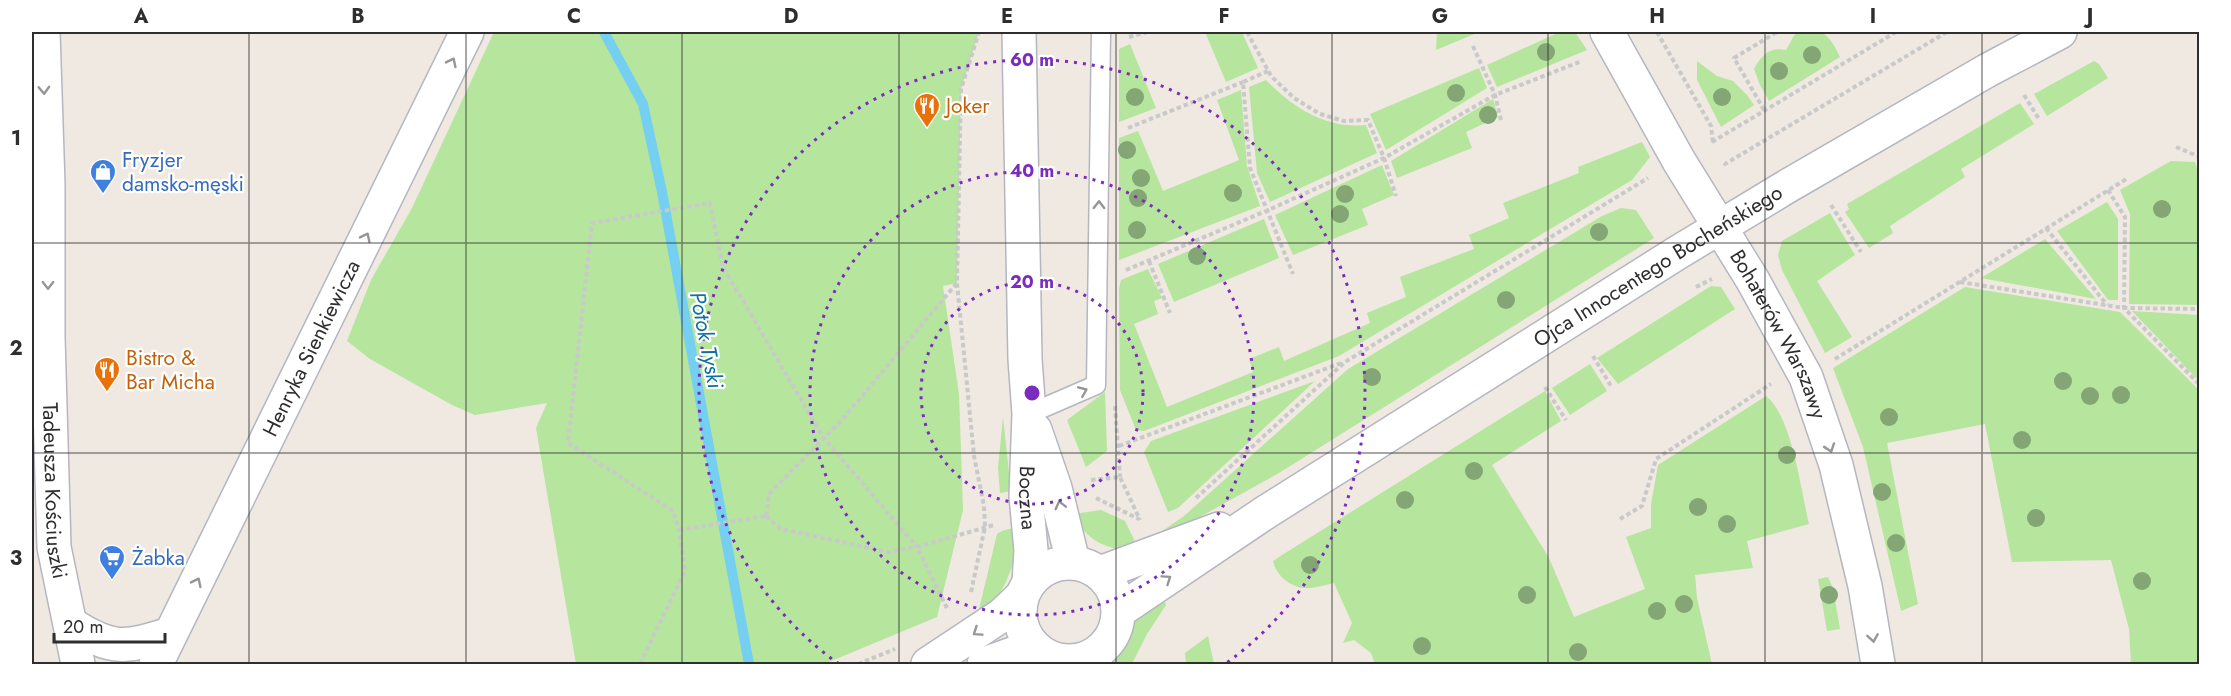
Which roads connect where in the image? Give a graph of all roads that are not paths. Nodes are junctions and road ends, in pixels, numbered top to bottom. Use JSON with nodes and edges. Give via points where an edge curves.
{"nodes":[{"id":1,"x":37,"y":32,"type":"edge"},
{"id":2,"x":43,"y":32,"type":"edge"},
{"id":3,"x":466,"y":32,"type":"edge"},
{"id":4,"x":1019,"y":32,"type":"edge"},
{"id":5,"x":1101,"y":32,"type":"edge"},
{"id":6,"x":1607,"y":32,"type":"edge"},
{"id":7,"x":2060,"y":32,"type":"edge"},
{"id":8,"x":32,"y":33,"type":"edge"},
{"id":9,"x":1720,"y":227,"type":"junction"},
{"id":10,"x":1029,"y":414,"type":"junction"},
{"id":11,"x":1266,"y":512,"type":"junction"},
{"id":12,"x":1086,"y":567,"type":"junction"},
{"id":13,"x":1025,"y":589,"type":"junction"},
{"id":14,"x":1119,"y":612,"type":"junction"},
{"id":15,"x":71,"y":624,"type":"junction"},
{"id":16,"x":170,"y":634,"type":"junction"},
{"id":17,"x":1048,"y":658,"type":"edge"},
{"id":18,"x":1096,"y":659,"type":"edge"},
{"id":19,"x":78,"y":664,"type":"edge"},
{"id":20,"x":156,"y":664,"type":"edge"},
{"id":21,"x":928,"y":664,"type":"edge"},
{"id":22,"x":984,"y":664,"type":"edge"},
{"id":23,"x":1878,"y":664,"type":"edge"}],
"edges":[{"from":1,"to":8,"type":"street"},
{"from":2,"to":15,"type":"street","name":"Tadeusza Kościuszki","one_way":true,"via":[[54,547]]},
{"from":16,"to":3,"type":"street","name":"Henryka Sienkiewicza","one_way":true},
{"from":4,"to":10,"type":"street","name":"Boczna","via":[[1024,348]]},
{"from":10,"to":5,"type":"lane","one_way":true,"via":[[1096,385]]},
{"from":6,"to":9,"type":"street","name":"Bohaterów Warszawy"},
{"from":7,"to":9,"type":"street","name":"Ojca Innocentego Bocheńskiego"},
{"from":9,"to":11,"type":"street","name":"Ojca Innocentego Bocheńskiego"},
{"from":9,"to":23,"type":"street","name":"Bohaterów Warszawy","one_way":true,"via":[[1752,279],[1793,378],[1836,465],[1865,586]]},
{"from":12,"to":10,"type":"street","name":"Boczna","one_way":true},
{"from":10,"to":13,"type":"street","name":"Boczna","via":[[1026,496],[1031,550]]},
{"from":11,"to":12,"type":"street","name":"Ojca Innocentego Bocheńskiego"},
{"from":14,"to":11,"type":"street","name":"Ojca Innocentego Bocheńskiego","one_way":true},
{"from":12,"to":13,"type":"street","via":[[1052,565],[1039,572]]},
{"from":12,"to":14,"type":"street","via":[[1110,583]]},
{"from":13,"to":17,"type":"street","via":[[1019,611],[1022,626],[1028,640]]},
{"from":13,"to":21,"type":"street","one_way":true,"via":[[1002,615]]},
{"from":14,"to":18,"type":"street","via":[[1116,629]]},
{"from":15,"to":16,"type":"street","via":[[94,639],[117,646]]},
{"from":15,"to":19,"type":"street","name":"Tadeusza Kościuszki"},
{"from":16,"to":20,"type":"street","name":"Henryka Sienkiewicza"},
{"from":17,"to":18,"type":"street"},
{"from":17,"to":22,"type":"street","via":[[1018,652]]}]}
